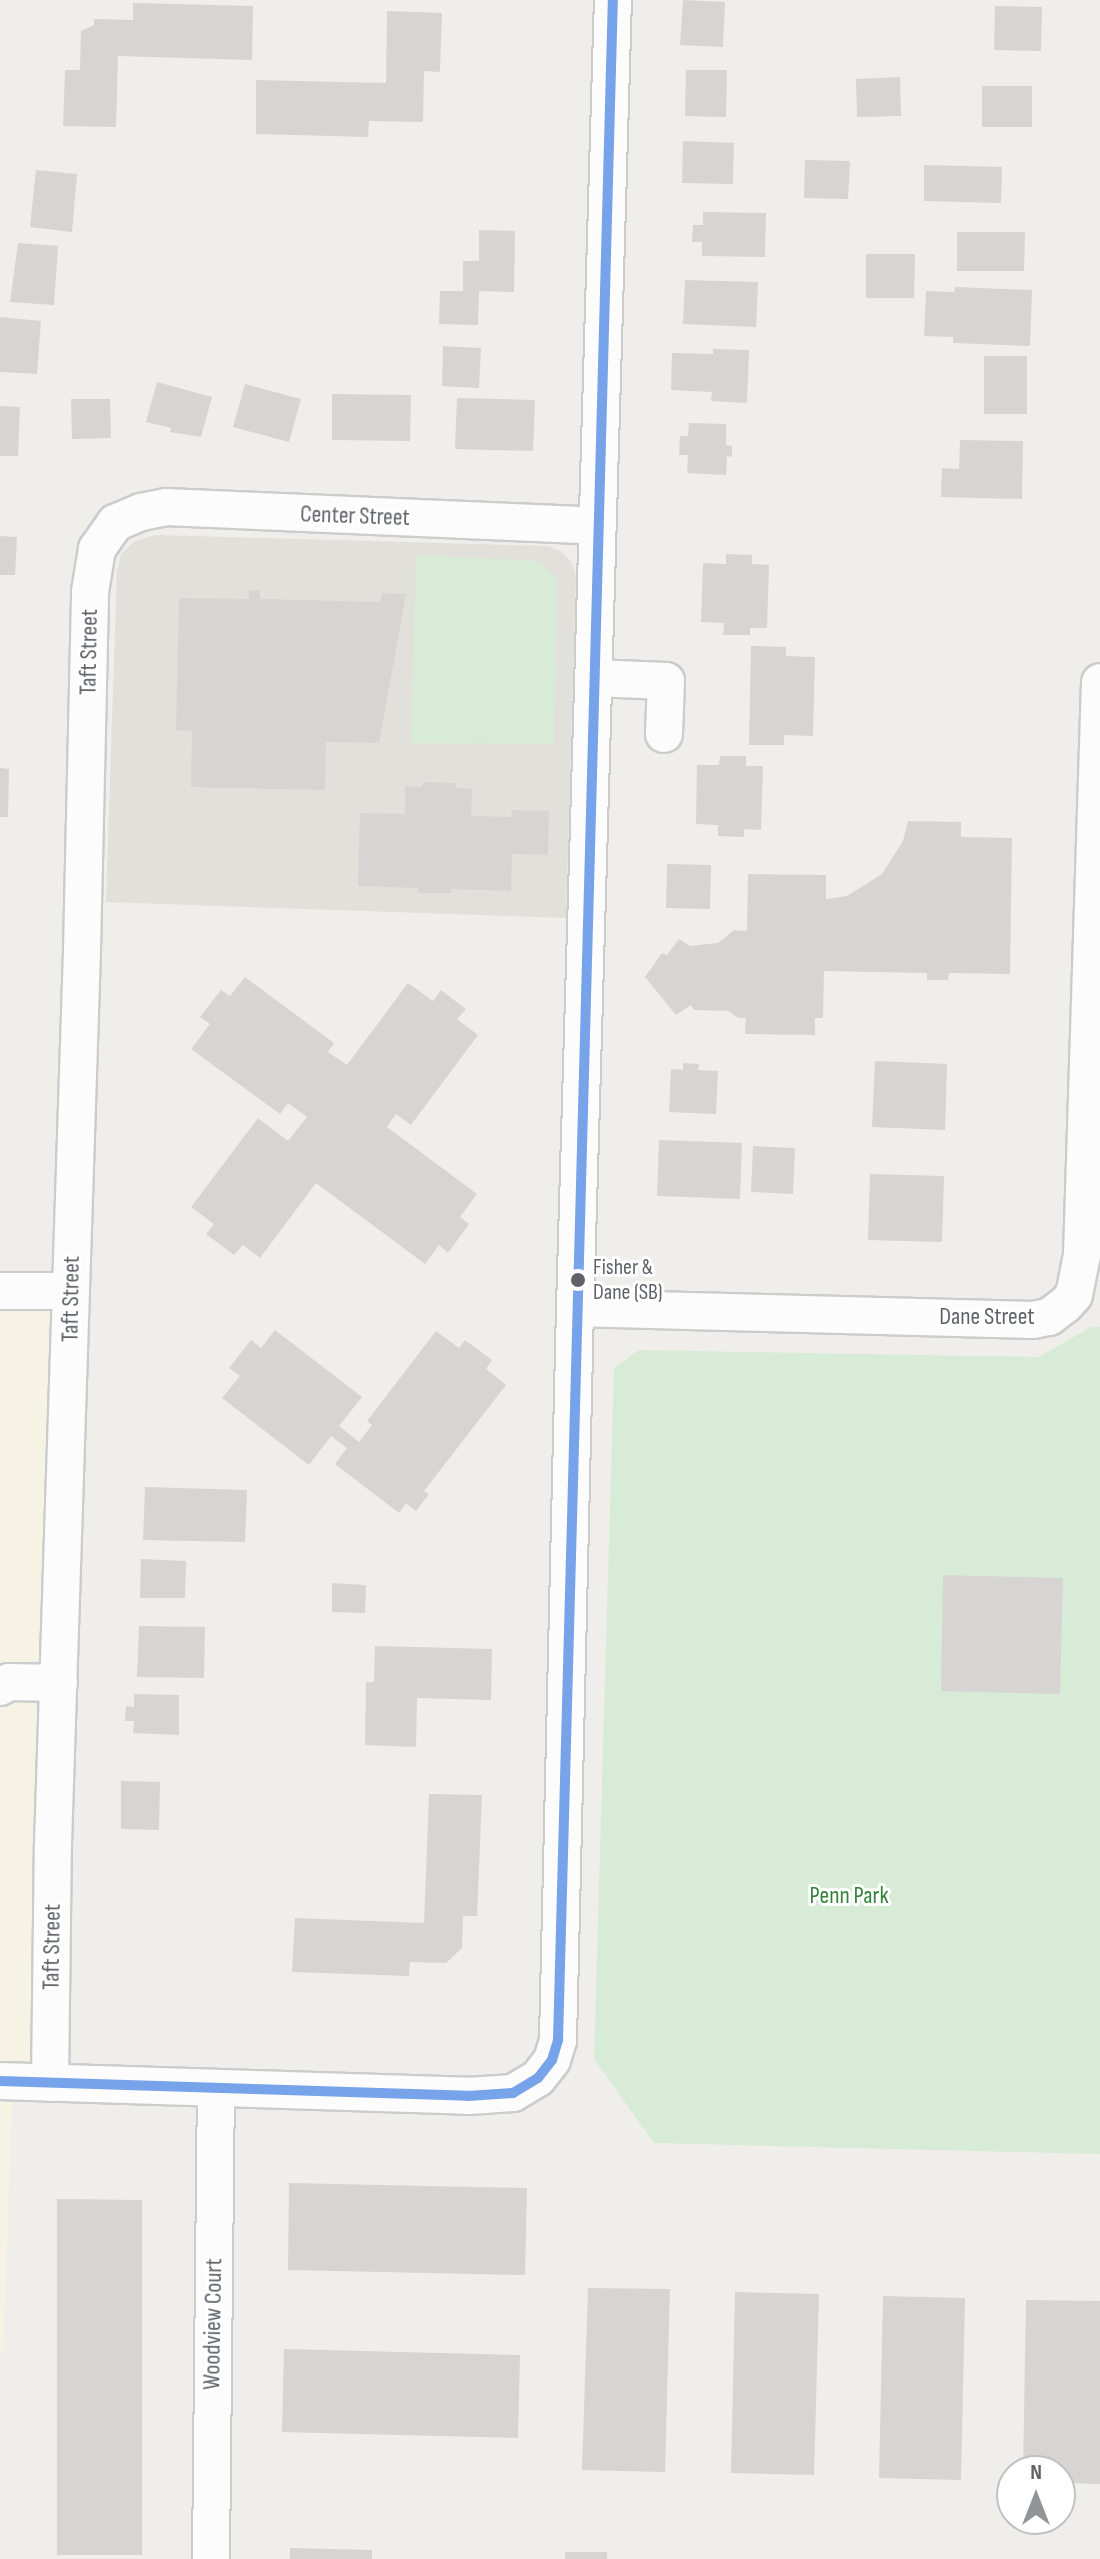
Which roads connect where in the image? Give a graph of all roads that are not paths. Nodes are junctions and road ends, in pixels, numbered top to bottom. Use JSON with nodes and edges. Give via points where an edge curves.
{"nodes":[{"id":1,"x":613,"y":0,"type":"edge"},
{"id":2,"x":115,"y":523,"type":"joint"},
{"id":3,"x":598,"y":526,"type":"junction"},
{"id":4,"x":594,"y":678,"type":"junction"},
{"id":5,"x":1100,"y":682,"type":"edge"},
{"id":6,"x":664,"y":734,"type":"dead end"},
{"id":7,"x":0,"y":1291,"type":"edge"},
{"id":8,"x":71,"y":1291,"type":"junction"},
{"id":9,"x":575,"y":1308,"type":"junction"},
{"id":10,"x":59,"y":1683,"type":"junction"},
{"id":11,"x":0,"y":1687,"type":"edge"},
{"id":12,"x":0,"y":2081,"type":"edge"},
{"id":13,"x":50,"y":2083,"type":"junction"},
{"id":14,"x":216,"y":2088,"type":"junction"},
{"id":15,"x":211,"y":2559,"type":"edge"}],
"edges":[{"from":1,"to":3,"type":"street"},
{"from":2,"to":3,"type":"street","name":"Center Street","via":[[167,507]]},
{"from":2,"to":8,"type":"street","name":"Taft Street","via":[[97,549],[90,592]]},
{"from":3,"to":4,"type":"street"},
{"from":4,"to":6,"type":"street","via":[[666,681]]},
{"from":4,"to":9,"type":"street"},
{"from":5,"to":9,"type":"street","name":"Dane Street","via":[[1082,1255],[1074,1295],[1049,1317],[1033,1320]]},
{"from":7,"to":8,"type":"street"},
{"from":8,"to":10,"type":"street","name":"Taft Street"},
{"from":9,"to":14,"type":"street","via":[[558,2040],[552,2060],[527,2087],[513,2093]]},
{"from":10,"to":11,"type":"street","via":[[9,1682]]},
{"from":10,"to":13,"type":"street","name":"Taft Street"},
{"from":12,"to":13,"type":"street"},
{"from":13,"to":14,"type":"street"},
{"from":14,"to":15,"type":"street","name":"Woodview Court"}]}
